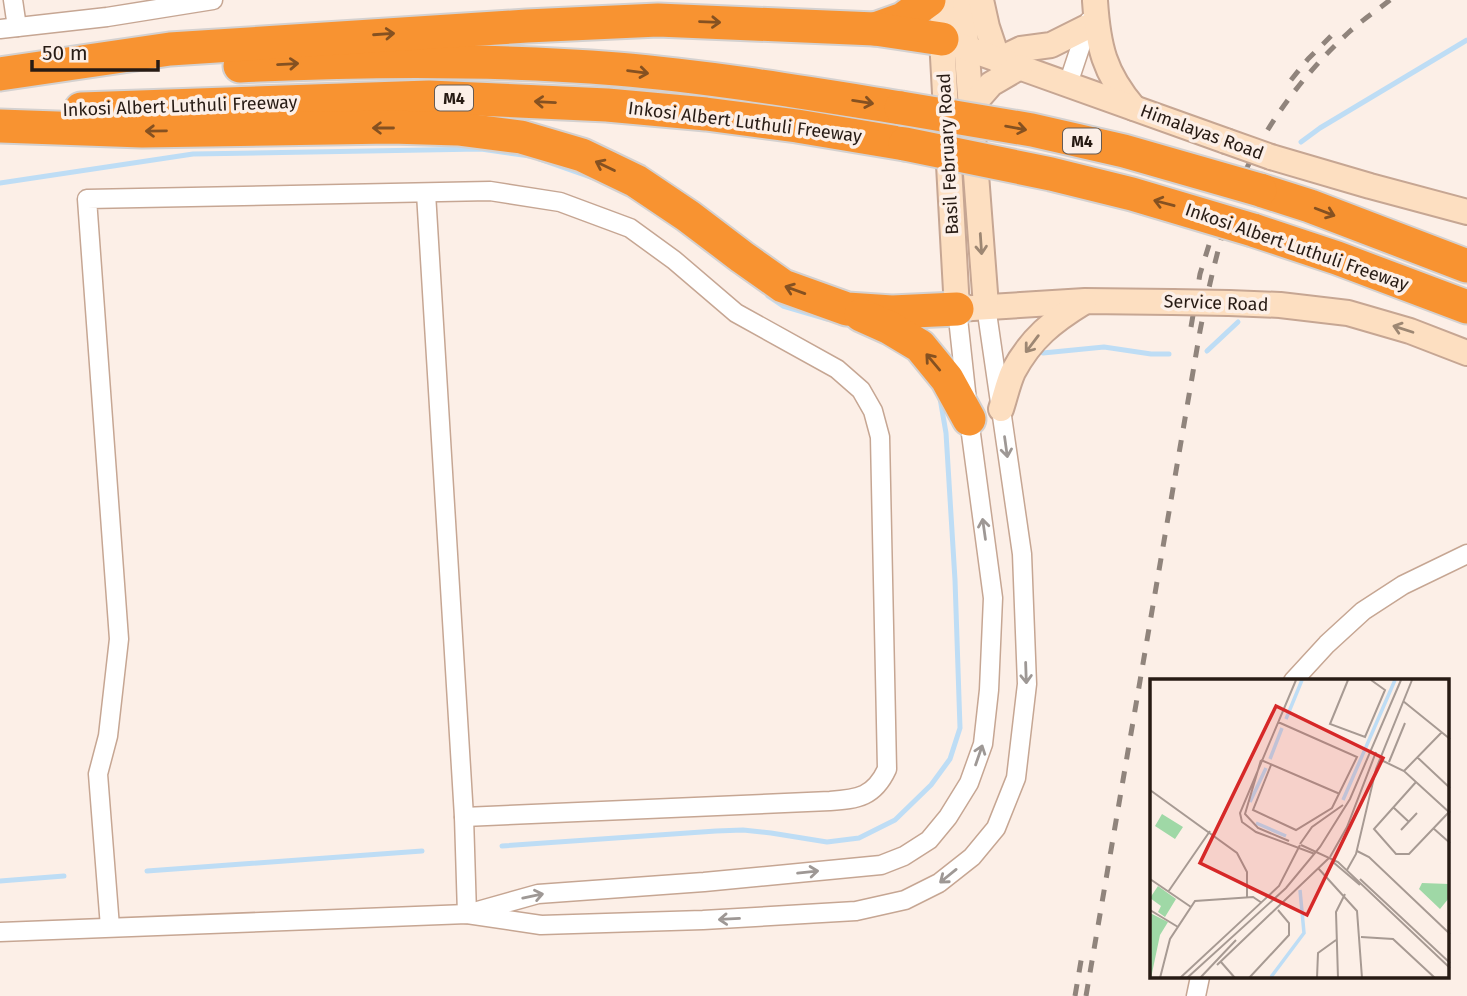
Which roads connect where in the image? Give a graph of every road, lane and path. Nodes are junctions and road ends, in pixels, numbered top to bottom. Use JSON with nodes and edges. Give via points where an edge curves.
{"nodes":[{"id":1,"x":13,"y":0,"type":"edge"},
{"id":2,"x":213,"y":0,"type":"edge"},
{"id":3,"x":929,"y":0,"type":"edge"},
{"id":4,"x":944,"y":0,"type":"edge"},
{"id":5,"x":967,"y":0,"type":"edge"},
{"id":6,"x":981,"y":0,"type":"edge"},
{"id":7,"x":1096,"y":1,"type":"edge"},
{"id":8,"x":1087,"y":27,"type":"junction"},
{"id":9,"x":9,"y":28,"type":"edge"},
{"id":10,"x":875,"y":29,"type":"junction"},
{"id":11,"x":954,"y":44,"type":"junction"},
{"id":12,"x":1009,"y":64,"type":"junction"},
{"id":13,"x":0,"y":76,"type":"edge"},
{"id":14,"x":1068,"y":84,"type":"junction"},
{"id":15,"x":970,"y":108,"type":"junction"},
{"id":16,"x":1134,"y":108,"type":"junction"},
{"id":17,"x":0,"y":114,"type":"edge"},
{"id":18,"x":0,"y":126,"type":"edge"},
{"id":19,"x":426,"y":192,"type":"junction"},
{"id":20,"x":1467,"y":212,"type":"edge"},
{"id":21,"x":1467,"y":266,"type":"edge"},
{"id":22,"x":1085,"y":301,"type":"junction"},
{"id":23,"x":1467,"y":307,"type":"edge"},
{"id":24,"x":972,"y":308,"type":"junction"},
{"id":25,"x":847,"y":309,"type":"junction"},
{"id":26,"x":1467,"y":354,"type":"edge"},
{"id":27,"x":1001,"y":410,"type":"junction"},
{"id":28,"x":969,"y":419,"type":"junction"},
{"id":29,"x":1467,"y":554,"type":"edge"},
{"id":30,"x":1295,"y":679,"type":"edge"},
{"id":31,"x":464,"y":817,"type":"junction"},
{"id":32,"x":467,"y":914,"type":"junction"},
{"id":33,"x":110,"y":927,"type":"junction"},
{"id":34,"x":0,"y":932,"type":"edge"},
{"id":35,"x":1200,"y":978,"type":"edge"},
{"id":36,"x":1196,"y":996,"type":"edge"}],
"edges":[{"from":1,"to":9,"type":"street"},
{"from":2,"to":9,"type":"street"},
{"from":3,"to":10,"type":"highway","via":[[903,19]]},
{"from":4,"to":11,"type":"street","name":"Basil February Road"},
{"from":5,"to":11,"type":"street","name":"Basil February Road","via":[[965,29]]},
{"from":6,"to":12,"type":"street","via":[[987,27]]},
{"from":7,"to":8,"type":"street"},
{"from":7,"to":16,"type":"street","via":[[1104,60]]},
{"from":8,"to":12,"type":"street","via":[[1051,45],[1021,48]]},
{"from":8,"to":14,"type":"street"},
{"from":10,"to":11,"type":"highway"},
{"from":13,"to":10,"type":"highway","one_way":true,"via":[[170,48],[527,26],[658,20]]},
{"from":11,"to":12,"type":"street","name":"Himalayas Road"},
{"from":11,"to":15,"type":"street","name":"Basil February Road"},
{"from":11,"to":24,"type":"street","name":"Basil February Road"},
{"from":12,"to":14,"type":"street","name":"Himalayas Road"},
{"from":12,"to":15,"type":"street"},
{"from":13,"to":21,"type":"highway","name":"Inkosi Albert Luthuli Freeway","number":"M4","one_way":true,"bridge":true,"via":[[341,61],[496,63],[617,69],[791,90],[1032,130],[1124,151],[1310,206]]},
{"from":14,"to":16,"type":"street","name":"Himalayas Road"},
{"from":15,"to":24,"type":"street","name":"Basil February Road","one_way":true},
{"from":16,"to":20,"type":"street","name":"Himalayas Road","bridge":true,"via":[[1271,157]]},
{"from":23,"to":17,"type":"highway","name":"Inkosi Albert Luthuli Freeway","number":"M4","one_way":true,"bridge":true,"via":[[1337,258],[1132,194],[905,144],[706,114],[429,97]]},
{"from":25,"to":18,"type":"highway","one_way":true,"via":[[783,286],[636,181],[582,155],[521,137],[391,127],[142,131]]},
{"from":19,"to":31,"type":"street"},
{"from":19,"to":31,"type":"street","via":[[490,191],[560,202],[630,228],[736,313],[837,369],[861,390],[880,438],[887,769],[872,791],[856,799],[830,801]]},
{"from":19,"to":33,"type":"street","via":[[88,199],[119,639],[108,736],[98,774]]},
{"from":22,"to":24,"type":"street","name":"Service Road"},
{"from":26,"to":22,"type":"street","name":"Service Road","one_way":true,"bridge":true,"via":[[1348,313],[1280,305]]},
{"from":22,"to":27,"type":"street","one_way":true,"via":[[1058,317],[1025,353]]},
{"from":24,"to":25,"type":"highway"},
{"from":24,"to":27,"type":"street"},
{"from":24,"to":28,"type":"street"},
{"from":28,"to":25,"type":"highway","one_way":true,"via":[[947,379],[920,346]]},
{"from":27,"to":32,"type":"street","one_way":true,"via":[[1022,554],[1027,684],[1016,778],[996,828],[972,857],[939,883],[905,900],[856,911],[541,925]]},
{"from":32,"to":28,"type":"street","one_way":true,"via":[[538,894],[881,865],[929,840],[969,783],[983,744],[989,690],[993,598]]},
{"from":29,"to":30,"type":"street","via":[[1402,585],[1363,611]]},
{"from":31,"to":32,"type":"street"},
{"from":32,"to":33,"type":"street"},
{"from":33,"to":34,"type":"street"},
{"from":35,"to":36,"type":"street"}]}
